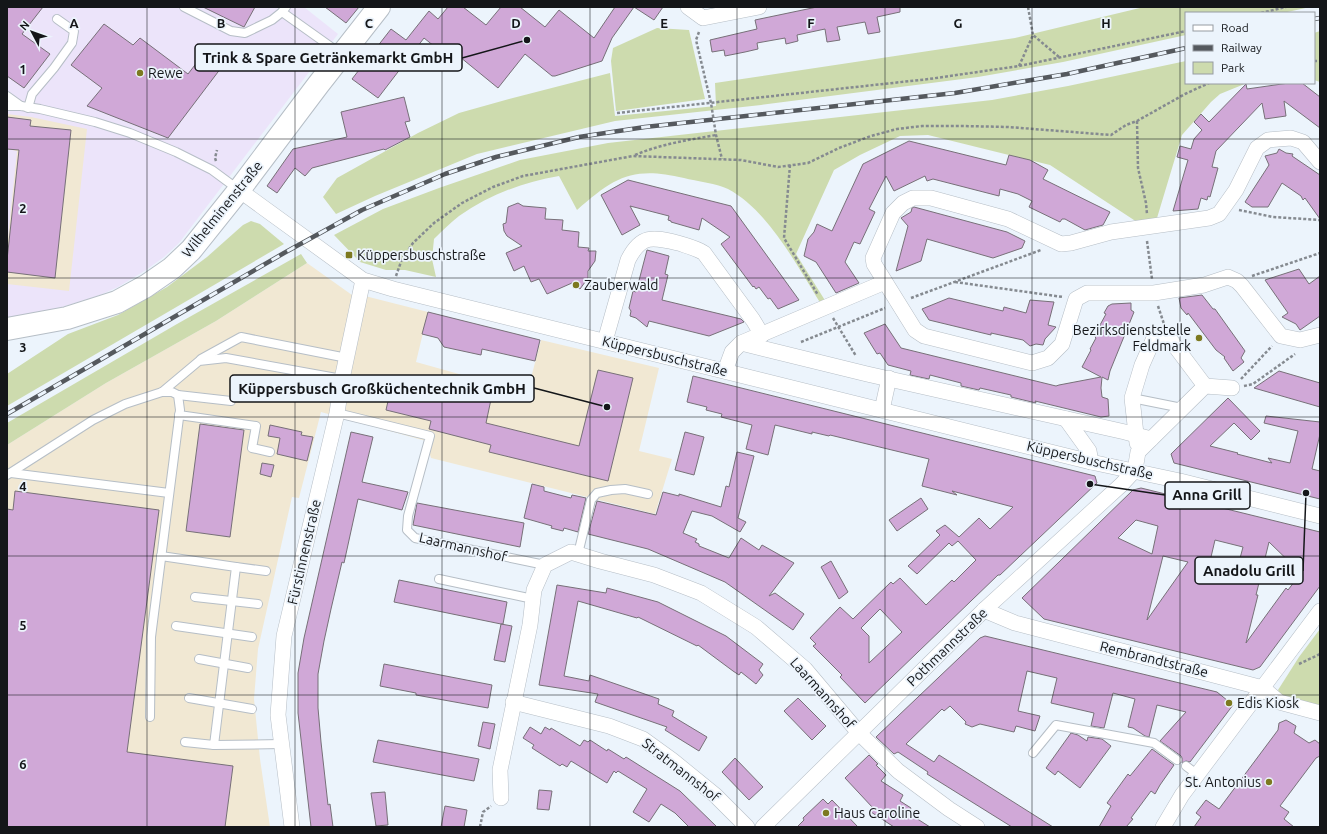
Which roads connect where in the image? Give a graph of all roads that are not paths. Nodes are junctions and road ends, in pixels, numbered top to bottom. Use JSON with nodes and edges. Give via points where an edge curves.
{"nodes":[{"id":1,"x":184,"y":7,"type":"edge"},
{"id":2,"x":379,"y":7,"type":"edge"},
{"id":3,"x":688,"y":7,"type":"edge"},
{"id":4,"x":759,"y":7,"type":"edge"},
{"id":5,"x":284,"y":10,"type":"edge"},
{"id":6,"x":727,"y":10,"type":"edge"},
{"id":7,"x":57,"y":19,"type":"dead end"},
{"id":8,"x":342,"y":54,"type":"junction"},
{"id":9,"x":7,"y":96,"type":"edge"},
{"id":10,"x":7,"y":106,"type":"edge"},
{"id":11,"x":25,"y":107,"type":"junction"},
{"id":12,"x":1320,"y":162,"type":"edge"},
{"id":13,"x":239,"y":190,"type":"junction"},
{"id":14,"x":363,"y":280,"type":"junction"},
{"id":15,"x":884,"y":282,"type":"junction"},
{"id":16,"x":7,"y":329,"type":"edge"},
{"id":17,"x":762,"y":335,"type":"junction"},
{"id":18,"x":1319,"y":336,"type":"edge"},
{"id":19,"x":605,"y":340,"type":"junction"},
{"id":20,"x":741,"y":343,"type":"junction"},
{"id":21,"x":773,"y":352,"type":"junction"},
{"id":22,"x":347,"y":358,"type":"junction"},
{"id":23,"x":199,"y":361,"type":"junction"},
{"id":24,"x":725,"y":371,"type":"junction"},
{"id":25,"x":889,"y":378,"type":"junction"},
{"id":26,"x":342,"y":379,"type":"junction"},
{"id":27,"x":1206,"y":386,"type":"junction"},
{"id":28,"x":1232,"y":388,"type":"road end"},
{"id":29,"x":162,"y":392,"type":"junction"},
{"id":30,"x":178,"y":395,"type":"junction"},
{"id":31,"x":1132,"y":398,"type":"junction"},
{"id":32,"x":231,"y":402,"type":"dead end"},
{"id":33,"x":1182,"y":408,"type":"junction"},
{"id":34,"x":882,"y":410,"type":"junction"},
{"id":35,"x":337,"y":413,"type":"junction"},
{"id":36,"x":179,"y":415,"type":"junction"},
{"id":37,"x":1066,"y":419,"type":"junction"},
{"id":38,"x":1135,"y":434,"type":"junction"},
{"id":39,"x":1151,"y":439,"type":"junction"},
{"id":40,"x":270,"y":452,"type":"dead end"},
{"id":41,"x":1138,"y":452,"type":"junction"},
{"id":42,"x":1091,"y":462,"type":"junction"},
{"id":43,"x":1135,"y":470,"type":"junction"},
{"id":44,"x":9,"y":474,"type":"edge"},
{"id":45,"x":169,"y":493,"type":"junction"},
{"id":46,"x":648,"y":494,"type":"dead end"},
{"id":47,"x":1320,"y":516,"type":"edge"},
{"id":48,"x":578,"y":554,"type":"junction"},
{"id":49,"x":161,"y":556,"type":"junction"},
{"id":50,"x":545,"y":566,"type":"junction"},
{"id":51,"x":236,"y":567,"type":"junction"},
{"id":52,"x":266,"y":571,"type":"dead end"},
{"id":53,"x":439,"y":579,"type":"dead end"},
{"id":54,"x":195,"y":597,"type":"dead end"},
{"id":55,"x":533,"y":599,"type":"junction"},
{"id":56,"x":232,"y":601,"type":"junction"},
{"id":57,"x":258,"y":604,"type":"dead end"},
{"id":58,"x":984,"y":610,"type":"junction"},
{"id":59,"x":1320,"y":611,"type":"edge"},
{"id":60,"x":176,"y":626,"type":"dead end"},
{"id":61,"x":228,"y":634,"type":"junction"},
{"id":62,"x":252,"y":637,"type":"dead end"},
{"id":63,"x":199,"y":659,"type":"dead end"},
{"id":64,"x":224,"y":663,"type":"junction"},
{"id":65,"x":248,"y":668,"type":"dead end"},
{"id":66,"x":1263,"y":688,"type":"junction"},
{"id":67,"x":189,"y":698,"type":"dead end"},
{"id":68,"x":513,"y":702,"type":"junction"},
{"id":69,"x":219,"y":703,"type":"junction"},
{"id":70,"x":252,"y":710,"type":"dead end"},
{"id":71,"x":1320,"y":713,"type":"edge"},
{"id":72,"x":150,"y":718,"type":"dead end"},
{"id":73,"x":859,"y":733,"type":"junction"},
{"id":74,"x":185,"y":742,"type":"dead end"},
{"id":75,"x":282,"y":744,"type":"junction"},
{"id":76,"x":214,"y":745,"type":"junction"},
{"id":77,"x":1033,"y":753,"type":"dead end"},
{"id":78,"x":1177,"y":760,"type":"dead end"},
{"id":79,"x":501,"y":798,"type":"road end"},
{"id":80,"x":292,"y":827,"type":"edge"},
{"id":81,"x":747,"y":827,"type":"edge"},
{"id":82,"x":763,"y":827,"type":"edge"},
{"id":83,"x":977,"y":827,"type":"edge"},
{"id":84,"x":1163,"y":827,"type":"edge"}],
"edges":[{"from":1,"to":5,"type":"lane","via":[[231,31],[245,33],[260,27]]},
{"from":2,"to":8,"type":"street","name":"Wilhelminenstraße"},
{"from":3,"to":6,"type":"street","via":[[703,18]]},
{"from":4,"to":6,"type":"street"},
{"from":5,"to":8,"type":"lane"},
{"from":7,"to":11,"type":"lane","via":[[74,31],[72,43],[32,94]]},
{"from":8,"to":13,"type":"street","name":"Wilhelminenstraße"},
{"from":9,"to":11,"type":"lane"},
{"from":10,"to":11,"type":"lane"},
{"from":11,"to":13,"type":"lane","via":[[95,122],[130,133],[212,170]]},
{"from":12,"to":15,"type":"street","via":[[1303,142],[1291,138],[1268,140],[1257,148],[1236,190],[1219,214],[1209,218],[1111,232],[1060,244],[1008,219],[931,198],[913,198],[893,212],[873,258]]},
{"from":13,"to":14,"type":"street","name":"Küppersbuschstraße"},
{"from":13,"to":16,"type":"street","name":"Wilhelminenstraße","via":[[191,250],[172,268],[146,286],[117,302],[67,318]]},
{"from":14,"to":19,"type":"street","name":"Küppersbuschstraße"},
{"from":14,"to":22,"type":"street","name":"Fürstinnenstraße"},
{"from":15,"to":17,"type":"street"},
{"from":15,"to":18,"type":"street","via":[[915,330],[924,336],[1032,363],[1048,358],[1062,344],[1076,299],[1087,293],[1154,293],[1204,285],[1228,277],[1237,281],[1281,336],[1300,340]]},
{"from":17,"to":19,"type":"street","via":[[704,253],[658,238],[644,240],[632,251]]},
{"from":17,"to":20,"type":"street"},
{"from":17,"to":21,"type":"lane"},
{"from":19,"to":24,"type":"street","name":"Küppersbuschstraße"},
{"from":20,"to":21,"type":"street"},
{"from":20,"to":24,"type":"street","via":[[732,352]]},
{"from":21,"to":25,"type":"street"},
{"from":22,"to":23,"type":"lane","via":[[241,338]]},
{"from":22,"to":26,"type":"street","name":"Fürstinnenstraße"},
{"from":23,"to":26,"type":"lane","via":[[226,358]]},
{"from":23,"to":29,"type":"lane"},
{"from":24,"to":34,"type":"street","name":"Küppersbuschstraße"},
{"from":25,"to":34,"type":"street"},
{"from":25,"to":37,"type":"street"},
{"from":26,"to":35,"type":"street","name":"Fürstinnenstraße"},
{"from":27,"to":28,"type":"street"},
{"from":27,"to":31,"type":"street","via":[[1169,338],[1154,338]]},
{"from":27,"to":33,"type":"street"},
{"from":29,"to":30,"type":"lane"},
{"from":29,"to":44,"type":"lane","via":[[125,404],[93,420]]},
{"from":30,"to":32,"type":"lane"},
{"from":30,"to":36,"type":"lane"},
{"from":31,"to":33,"type":"lane"},
{"from":31,"to":38,"type":"street"},
{"from":33,"to":39,"type":"street"},
{"from":34,"to":42,"type":"street","name":"Küppersbuschstraße"},
{"from":35,"to":50,"type":"lane","name":"Laarmannshof","via":[[430,436],[408,516],[407,530],[415,538]]},
{"from":35,"to":75,"type":"street","name":"Fürstinnenstraße","via":[[284,636],[278,715]]},
{"from":36,"to":40,"type":"lane","via":[[256,426],[252,448]]},
{"from":36,"to":45,"type":"lane"},
{"from":37,"to":38,"type":"street"},
{"from":37,"to":42,"type":"street","via":[[1089,450]]},
{"from":38,"to":39,"type":"street"},
{"from":38,"to":41,"type":"street"},
{"from":39,"to":41,"type":"street"},
{"from":41,"to":43,"type":"street"},
{"from":42,"to":43,"type":"street","name":"Küppersbuschstraße"},
{"from":43,"to":47,"type":"street","name":"Küppersbuschstraße"},
{"from":43,"to":58,"type":"street","name":"Pothmannstraße"},
{"from":44,"to":45,"type":"lane"},
{"from":45,"to":49,"type":"lane"},
{"from":46,"to":48,"type":"lane","via":[[625,489],[597,493],[592,500]]},
{"from":48,"to":50,"type":"street","name":"Laarmannshof","via":[[571,552]]},
{"from":48,"to":73,"type":"street","name":"Laarmannshof","via":[[654,575],[701,593],[756,627],[805,669]]},
{"from":49,"to":51,"type":"lane"},
{"from":49,"to":72,"type":"lane","via":[[151,637]]},
{"from":50,"to":55,"type":"street","via":[[534,590]]},
{"from":51,"to":52,"type":"lane"},
{"from":51,"to":56,"type":"lane"},
{"from":53,"to":55,"type":"lane"},
{"from":54,"to":56,"type":"lane"},
{"from":55,"to":68,"type":"street","via":[[530,625]]},
{"from":56,"to":57,"type":"lane"},
{"from":56,"to":61,"type":"lane"},
{"from":58,"to":66,"type":"street","name":"Rembrandtstraße","via":[[1015,623]]},
{"from":58,"to":73,"type":"street","name":"Pothmannstraße"},
{"from":59,"to":66,"type":"street"},
{"from":60,"to":61,"type":"lane"},
{"from":61,"to":62,"type":"lane"},
{"from":61,"to":64,"type":"lane"},
{"from":63,"to":64,"type":"lane"},
{"from":64,"to":65,"type":"lane"},
{"from":64,"to":69,"type":"lane"},
{"from":66,"to":71,"type":"street","name":"Rembrandtstraße","via":[[1279,702]]},
{"from":66,"to":84,"type":"street","via":[[1192,771],[1182,795]]},
{"from":67,"to":69,"type":"lane"},
{"from":68,"to":79,"type":"street","via":[[500,770]]},
{"from":68,"to":81,"type":"street","name":"Stratmannshof","via":[[609,726],[643,739],[715,794]]},
{"from":69,"to":70,"type":"lane"},
{"from":69,"to":76,"type":"lane"},
{"from":73,"to":82,"type":"street","name":"Pothmannstraße"},
{"from":73,"to":83,"type":"street","name":"Laarmannshof","via":[[898,771]]},
{"from":74,"to":76,"type":"lane"},
{"from":75,"to":76,"type":"lane"},
{"from":75,"to":80,"type":"street","name":"Fürstinnenstraße"},
{"from":77,"to":78,"type":"lane","via":[[1056,725],[1154,743]]}]}
